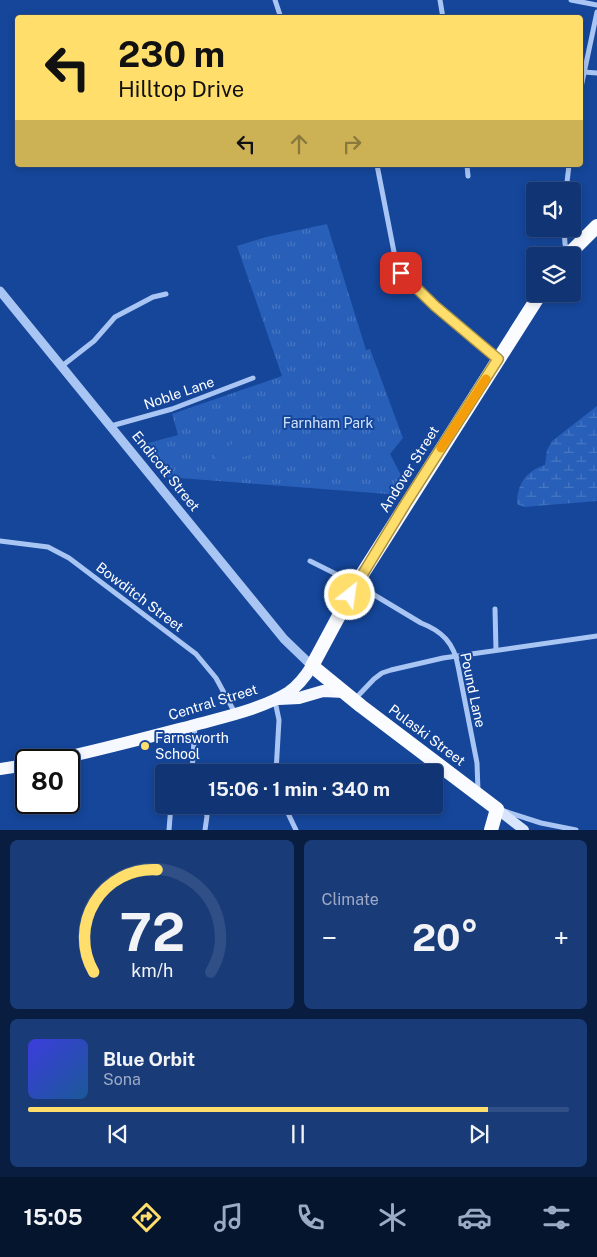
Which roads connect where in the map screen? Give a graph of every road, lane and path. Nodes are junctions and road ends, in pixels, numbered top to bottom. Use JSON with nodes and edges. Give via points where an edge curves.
{"nodes":[{"id":1,"x":275,"y":0,"type":"edge"},
{"id":2,"x":440,"y":0,"type":"edge"},
{"id":3,"x":571,"y":0,"type":"edge"},
{"id":4,"x":597,"y":5,"type":"edge"},
{"id":5,"x":597,"y":12,"type":"edge"},
{"id":6,"x":280,"y":15,"type":"edge"},
{"id":7,"x":442,"y":15,"type":"edge"},
{"id":8,"x":584,"y":72,"type":"junction"},
{"id":9,"x":597,"y":73,"type":"edge"},
{"id":10,"x":583,"y":77,"type":"edge"},
{"id":11,"x":377,"y":167,"type":"edge"},
{"id":12,"x":467,"y":167,"type":"edge"},
{"id":13,"x":569,"y":167,"type":"edge"},
{"id":14,"x":468,"y":176,"type":"dead end"},
{"id":15,"x":567,"y":182,"type":"edge"},
{"id":16,"x":597,"y":226,"type":"edge"},
{"id":17,"x":576,"y":247,"type":"edge"},
{"id":18,"x":0,"y":291,"type":"edge"},
{"id":19,"x":166,"y":294,"type":"dead end"},
{"id":20,"x":535,"y":302,"type":"edge"},
{"id":21,"x":498,"y":359,"type":"junction"},
{"id":22,"x":62,"y":366,"type":"junction"},
{"id":23,"x":253,"y":378,"type":"dead end"},
{"id":24,"x":112,"y":426,"type":"junction"},
{"id":25,"x":0,"y":541,"type":"edge"},
{"id":26,"x":310,"y":561,"type":"dead end"},
{"id":27,"x":356,"y":584,"type":"junction"},
{"id":28,"x":495,"y":609,"type":"dead end"},
{"id":29,"x":597,"y":636,"type":"edge"},
{"id":30,"x":496,"y":650,"type":"junction"},
{"id":31,"x":457,"y":656,"type":"junction"},
{"id":32,"x":312,"y":666,"type":"junction"},
{"id":33,"x":349,"y":696,"type":"junction"},
{"id":34,"x":275,"y":699,"type":"junction"},
{"id":35,"x":236,"y":714,"type":"junction"},
{"id":36,"x":195,"y":725,"type":"junction"},
{"id":37,"x":80,"y":753,"type":"edge"},
{"id":38,"x":192,"y":764,"type":"edge"},
{"id":39,"x":276,"y":764,"type":"edge"},
{"id":40,"x":15,"y":767,"type":"edge"},
{"id":41,"x":0,"y":769,"type":"edge"},
{"id":42,"x":478,"y":793,"type":"junction"},
{"id":43,"x":497,"y":809,"type":"junction"},
{"id":44,"x":170,"y":814,"type":"edge"},
{"id":45,"x":206,"y":814,"type":"edge"},
{"id":46,"x":288,"y":814,"type":"edge"},
{"id":47,"x":169,"y":830,"type":"edge"},
{"id":48,"x":206,"y":830,"type":"edge"},
{"id":49,"x":296,"y":830,"type":"edge"},
{"id":50,"x":490,"y":830,"type":"edge"},
{"id":51,"x":524,"y":830,"type":"edge"},
{"id":52,"x":576,"y":830,"type":"edge"}],
"edges":[{"from":1,"to":6,"type":"street"},
{"from":2,"to":7,"type":"street"},
{"from":3,"to":4,"type":"street"},
{"from":5,"to":8,"type":"street"},
{"from":8,"to":9,"type":"street"},
{"from":8,"to":10,"type":"street"},
{"from":11,"to":21,"type":"street","via":[[391,242],[401,273]]},
{"from":12,"to":14,"type":"street"},
{"from":13,"to":15,"type":"street"},
{"from":16,"to":17,"type":"highway"},
{"from":18,"to":22,"type":"street","name":"Endicott Street"},
{"from":19,"to":22,"type":"street","via":[[153,297],[115,317],[94,341]]},
{"from":20,"to":21,"type":"highway","name":"Andover Street"},
{"from":21,"to":27,"type":"highway","name":"Andover Street"},
{"from":22,"to":24,"type":"street","name":"Endicott Street"},
{"from":23,"to":24,"type":"street","name":"Noble Lane","via":[[172,410]]},
{"from":24,"to":32,"type":"street","name":"Endicott Street","via":[[284,639]]},
{"from":25,"to":35,"type":"street","name":"Bowditch Street","via":[[48,547],[69,558],[196,654],[216,678]]},
{"from":26,"to":27,"type":"street","name":"Pound Lane"},
{"from":27,"to":31,"type":"street","name":"Pound Lane","via":[[438,631]]},
{"from":27,"to":32,"type":"highway","name":"Andover Street"},
{"from":28,"to":30,"type":"street"},
{"from":29,"to":30,"type":"street"},
{"from":30,"to":31,"type":"street"},
{"from":31,"to":33,"type":"street","via":[[382,673]]},
{"from":31,"to":42,"type":"street","name":"Pound Lane","via":[[477,763]]},
{"from":32,"to":33,"type":"highway","name":"Pulaski Street"},
{"from":32,"to":34,"type":"main road","name":"Central Street","via":[[296,686]]},
{"from":33,"to":34,"type":"main road","via":[[323,691],[299,698]]},
{"from":33,"to":42,"type":"highway","name":"Pulaski Street"},
{"from":34,"to":35,"type":"main road","name":"Central Street"},
{"from":34,"to":39,"type":"street","via":[[279,720]]},
{"from":35,"to":36,"type":"main road","name":"Central Street"},
{"from":36,"to":37,"type":"main road","name":"Central Street"},
{"from":36,"to":38,"type":"street"},
{"from":40,"to":41,"type":"main road"},
{"from":42,"to":43,"type":"highway","name":"Pulaski Street"},
{"from":43,"to":50,"type":"highway"},
{"from":43,"to":51,"type":"main road","name":"Pulaski Street"},
{"from":43,"to":52,"type":"street","via":[[540,824]]},
{"from":44,"to":47,"type":"street"},
{"from":45,"to":48,"type":"street"},
{"from":46,"to":49,"type":"street"}]}
